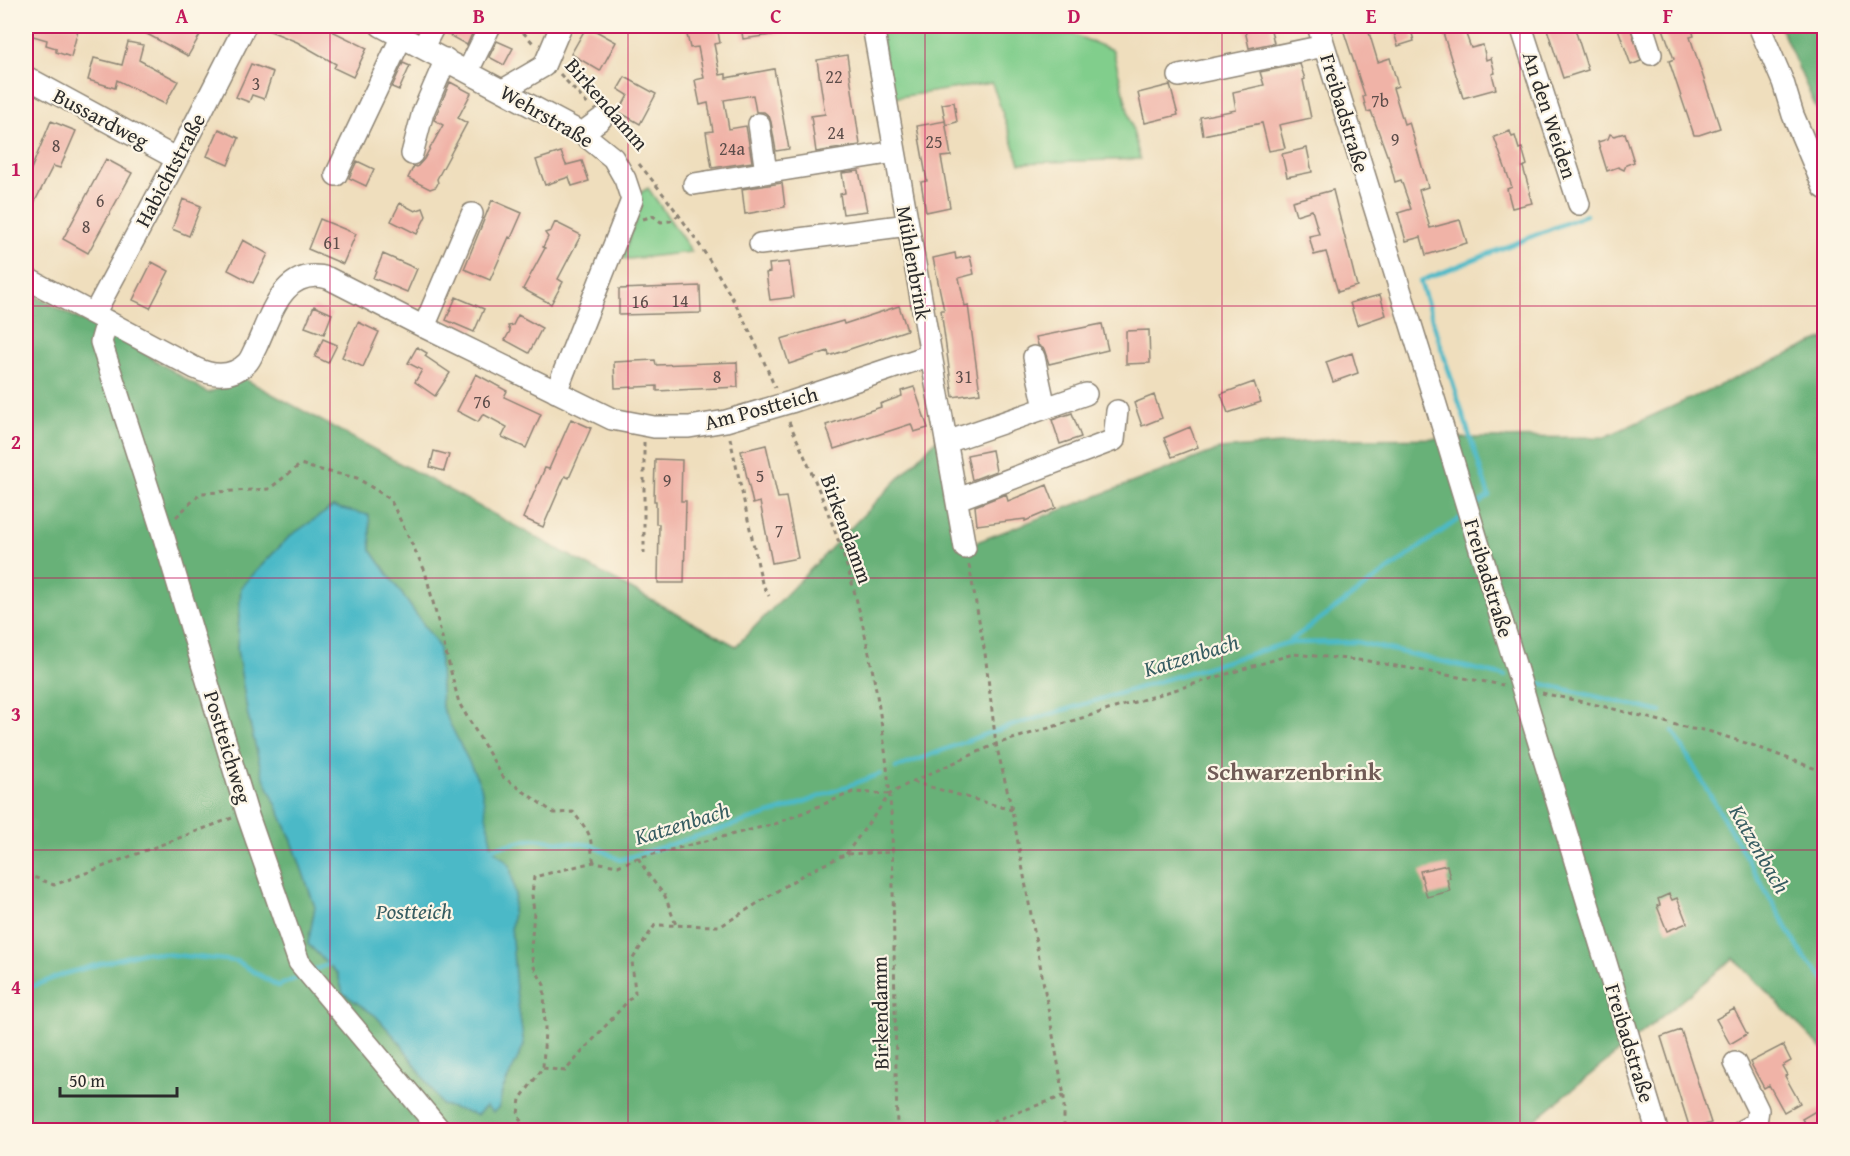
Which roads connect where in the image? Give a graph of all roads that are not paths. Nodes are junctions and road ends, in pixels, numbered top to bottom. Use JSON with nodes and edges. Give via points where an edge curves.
{"nodes":[{"id":1,"x":245,"y":26,"type":"edge"},
{"id":2,"x":381,"y":26,"type":"edge"},
{"id":3,"x":434,"y":26,"type":"edge"},
{"id":4,"x":490,"y":26,"type":"edge"},
{"id":5,"x":561,"y":26,"type":"edge"},
{"id":6,"x":873,"y":26,"type":"edge"},
{"id":7,"x":1521,"y":26,"type":"edge"},
{"id":8,"x":1642,"y":26,"type":"edge"},
{"id":9,"x":1759,"y":26,"type":"edge"},
{"id":10,"x":402,"y":36,"type":"junction"},
{"id":11,"x":1321,"y":36,"type":"edge"},
{"id":12,"x":423,"y":47,"type":"junction"},
{"id":13,"x":1651,"y":54,"type":"dead end"},
{"id":14,"x":446,"y":59,"type":"junction"},
{"id":15,"x":468,"y":71,"type":"junction"},
{"id":16,"x":1179,"y":76,"type":"dead end"},
{"id":17,"x":26,"y":77,"type":"edge"},
{"id":18,"x":502,"y":90,"type":"junction"},
{"id":19,"x":601,"y":119,"type":"road end"},
{"id":20,"x":759,"y":124,"type":"dead end"},
{"id":21,"x":582,"y":133,"type":"junction"},
{"id":22,"x":895,"y":152,"type":"junction"},
{"id":23,"x":412,"y":154,"type":"dead end"},
{"id":24,"x":177,"y":159,"type":"junction"},
{"id":25,"x":766,"y":172,"type":"junction"},
{"id":26,"x":336,"y":175,"type":"dead end"},
{"id":27,"x":694,"y":184,"type":"dead end"},
{"id":28,"x":1824,"y":188,"type":"edge"},
{"id":29,"x":1579,"y":204,"type":"dead end"},
{"id":30,"x":472,"y":214,"type":"dead end"},
{"id":31,"x":908,"y":225,"type":"junction"},
{"id":32,"x":760,"y":244,"type":"dead end"},
{"id":33,"x":26,"y":278,"type":"edge"},
{"id":34,"x":100,"y":317,"type":"junction"},
{"id":35,"x":424,"y":327,"type":"junction"},
{"id":36,"x":931,"y":355,"type":"junction"},
{"id":37,"x":1034,"y":357,"type":"dead end"},
{"id":38,"x":556,"y":392,"type":"junction"},
{"id":39,"x":1086,"y":394,"type":"dead end"},
{"id":40,"x":1045,"y":408,"type":"junction"},
{"id":41,"x":1117,"y":411,"type":"dead end"},
{"id":42,"x":947,"y":442,"type":"junction"},
{"id":43,"x":958,"y":499,"type":"junction"},
{"id":44,"x":965,"y":548,"type":"road end"},
{"id":45,"x":1735,"y":1063,"type":"dead end"},
{"id":46,"x":440,"y":1131,"type":"edge"},
{"id":47,"x":1657,"y":1131,"type":"edge"},
{"id":48,"x":1743,"y":1131,"type":"edge"}],
"edges":[{"from":1,"to":24,"type":"street","name":"Habichtstraße"},
{"from":2,"to":10,"type":"street","name":"Wehrstraße"},
{"from":3,"to":12,"type":"street"},
{"from":4,"to":15,"type":"street"},
{"from":5,"to":18,"type":"street","via":[[544,66]]},
{"from":6,"to":22,"type":"street","name":"Mühlenbrink"},
{"from":7,"to":29,"type":"street","name":"An den Weiden"},
{"from":8,"to":13,"type":"street"},
{"from":9,"to":28,"type":"street"},
{"from":10,"to":12,"type":"street","name":"Wehrstraße"},
{"from":10,"to":26,"type":"street"},
{"from":11,"to":16,"type":"street"},
{"from":11,"to":47,"type":"street","name":"Freibadstraße"},
{"from":12,"to":14,"type":"street","name":"Wehrstraße"},
{"from":14,"to":15,"type":"street","name":"Wehrstraße"},
{"from":14,"to":23,"type":"street","via":[[423,112]]},
{"from":15,"to":18,"type":"street","name":"Wehrstraße"},
{"from":17,"to":24,"type":"street","name":"Bussardweg"},
{"from":18,"to":21,"type":"street","name":"Wehrstraße"},
{"from":19,"to":21,"type":"street"},
{"from":20,"to":25,"type":"street"},
{"from":21,"to":38,"type":"street","name":"Wehrstraße","via":[[613,159],[626,179],[632,200]]},
{"from":22,"to":25,"type":"street"},
{"from":22,"to":31,"type":"street","name":"Mühlenbrink"},
{"from":24,"to":34,"type":"street","name":"Habichtstraße"},
{"from":25,"to":27,"type":"street"},
{"from":30,"to":35,"type":"street"},
{"from":31,"to":32,"type":"street"},
{"from":31,"to":36,"type":"street","name":"Mühlenbrink"},
{"from":33,"to":34,"type":"street"},
{"from":34,"to":35,"type":"street","via":[[195,368],[220,375],[248,363],[280,296],[291,283],[305,276],[328,278]]},
{"from":34,"to":46,"type":"street","name":"Postteichweg","via":[[101,342],[248,813],[299,962]]},
{"from":35,"to":38,"type":"street"},
{"from":36,"to":38,"type":"street","name":"Am Postteich","via":[[781,405],[688,427],[644,426],[612,419]]},
{"from":36,"to":42,"type":"street","name":"Mühlenbrink"},
{"from":37,"to":40,"type":"street"},
{"from":39,"to":40,"type":"street"},
{"from":40,"to":42,"type":"street"},
{"from":41,"to":43,"type":"street","via":[[1114,440]]},
{"from":42,"to":43,"type":"street","name":"Mühlenbrink"},
{"from":43,"to":44,"type":"street","name":"Mühlenbrink"},
{"from":45,"to":48,"type":"street","via":[[1758,1110],[1756,1123]]}]}
